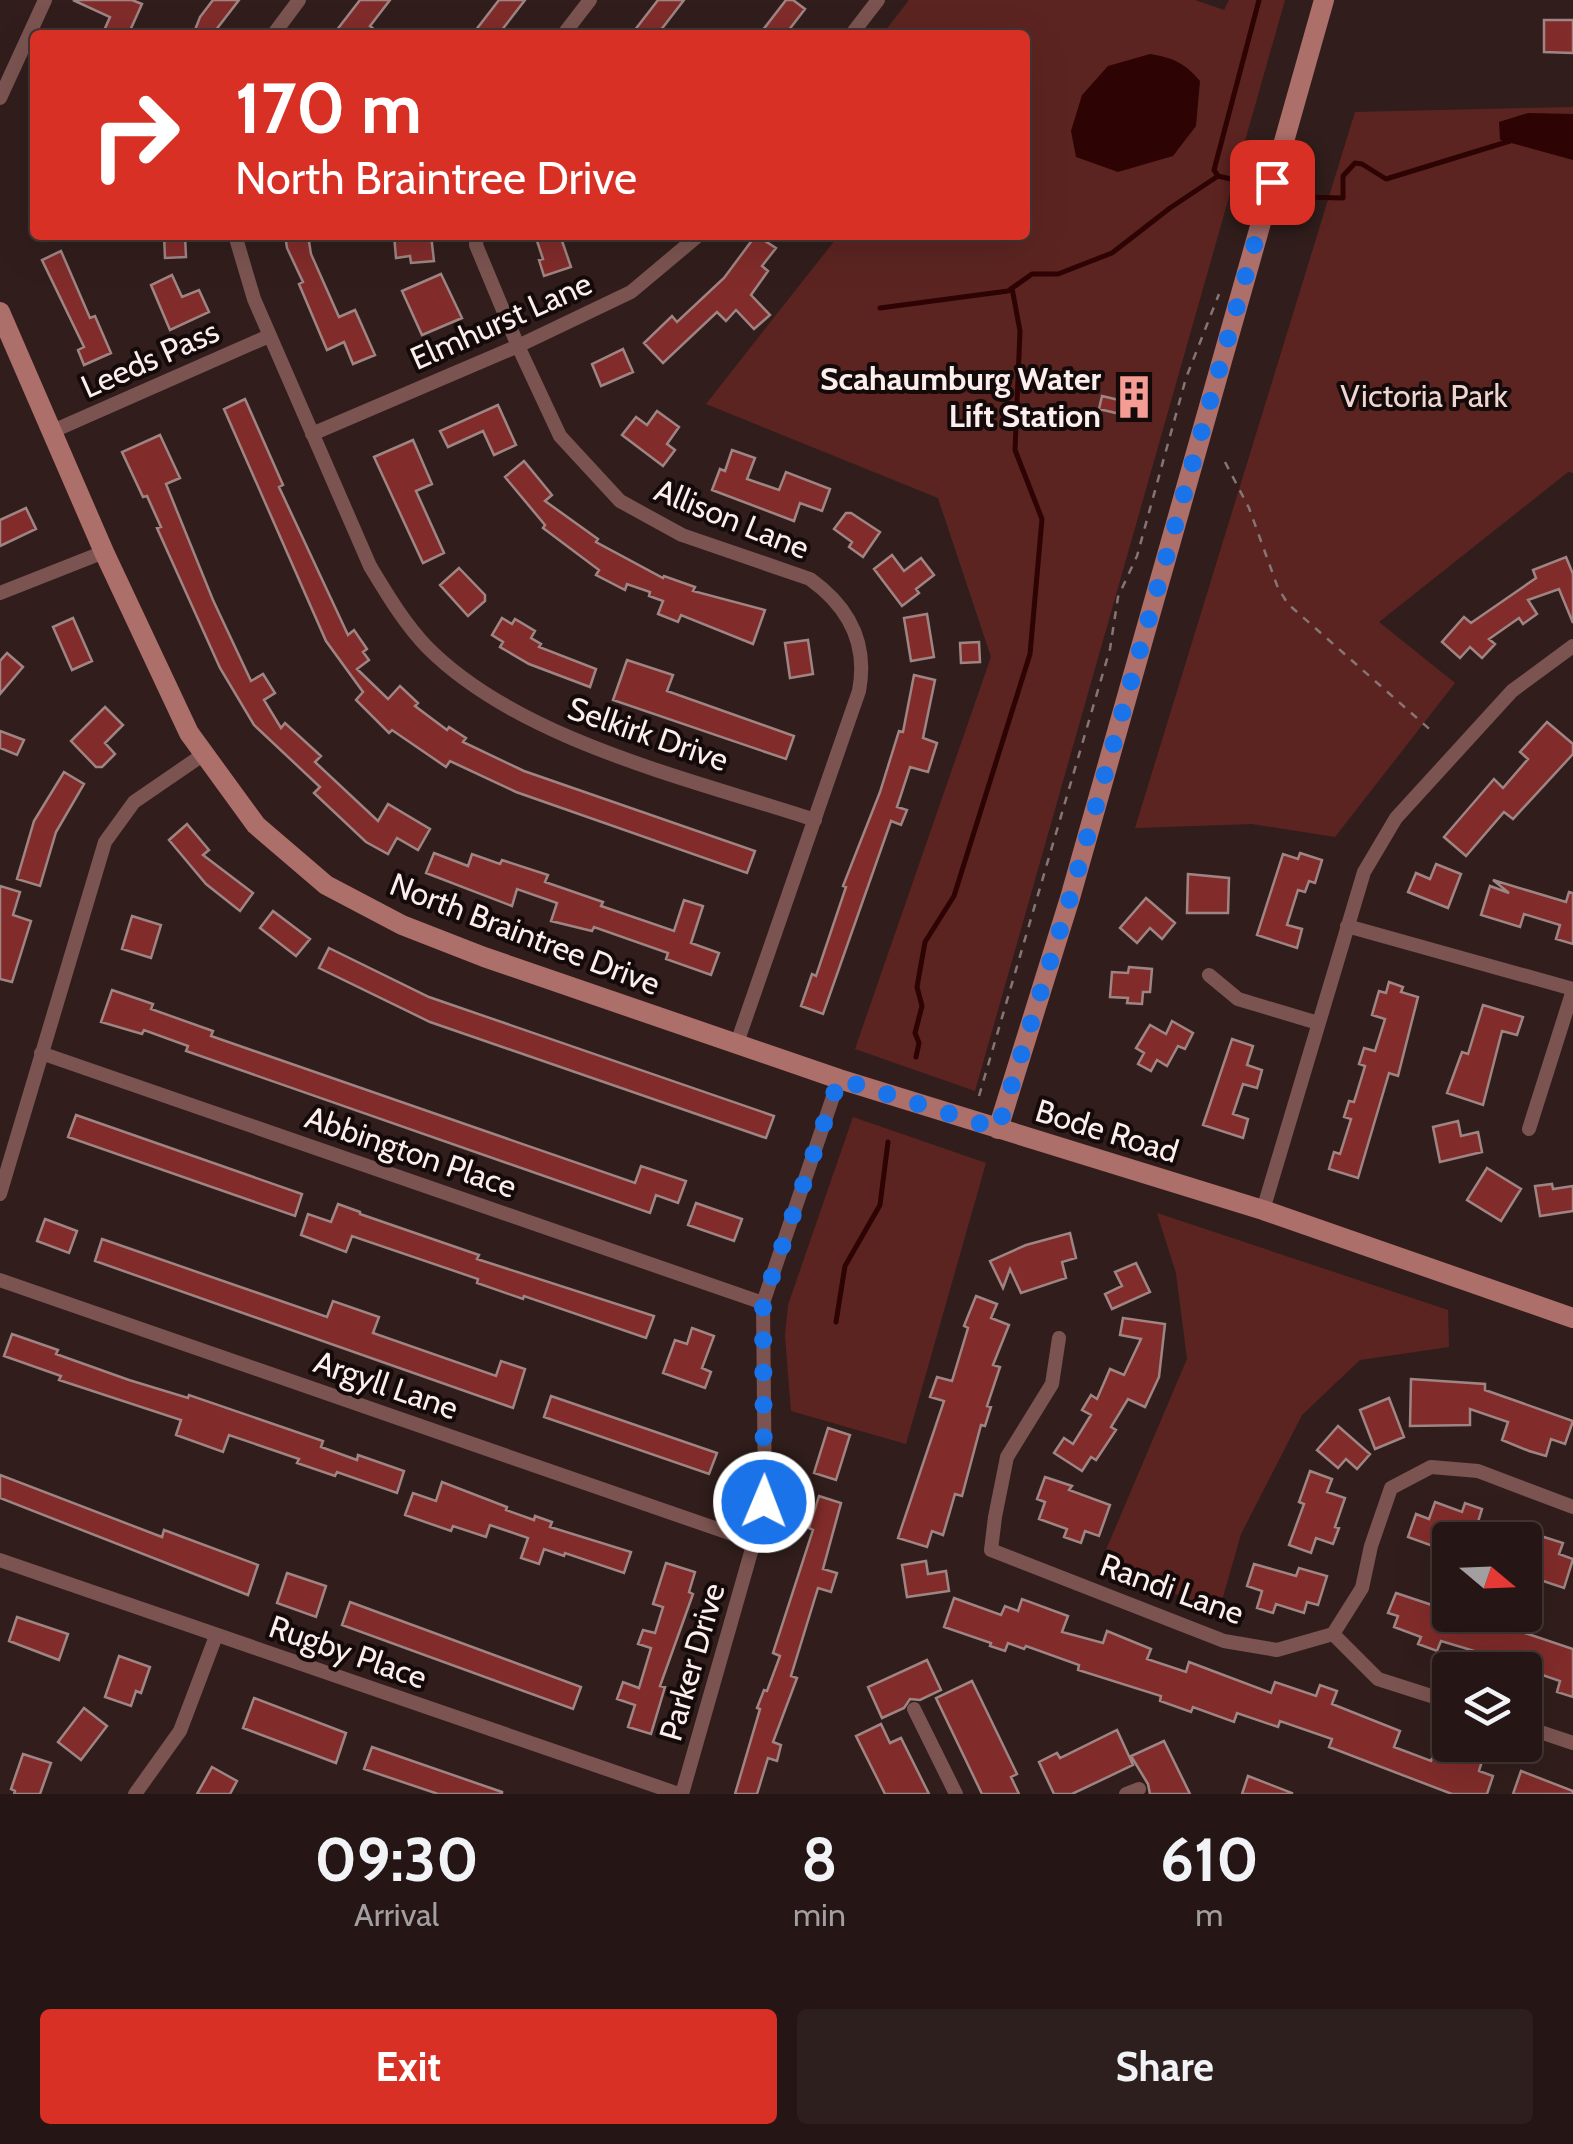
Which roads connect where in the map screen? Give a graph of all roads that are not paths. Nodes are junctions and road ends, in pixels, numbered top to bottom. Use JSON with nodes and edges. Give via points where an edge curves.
{"nodes":[{"id":1,"x":46,"y":0,"type":"edge"},
{"id":2,"x":299,"y":0,"type":"edge"},
{"id":3,"x":590,"y":0,"type":"edge"},
{"id":4,"x":878,"y":0,"type":"edge"},
{"id":5,"x":1324,"y":0,"type":"edge"},
{"id":6,"x":32,"y":30,"type":"edge"},
{"id":7,"x":278,"y":30,"type":"edge"},
{"id":8,"x":567,"y":30,"type":"edge"},
{"id":9,"x":856,"y":30,"type":"edge"},
{"id":10,"x":30,"y":34,"type":"edge"},
{"id":11,"x":0,"y":98,"type":"edge"},
{"id":12,"x":236,"y":240,"type":"edge"},
{"id":13,"x":476,"y":240,"type":"edge"},
{"id":14,"x":693,"y":240,"type":"edge"},
{"id":15,"x":0,"y":312,"type":"edge"},
{"id":16,"x":269,"y":336,"type":"junction"},
{"id":17,"x":518,"y":346,"type":"junction"},
{"id":18,"x":53,"y":431,"type":"junction"},
{"id":19,"x":312,"y":434,"type":"junction"},
{"id":20,"x":104,"y":552,"type":"junction"},
{"id":21,"x":0,"y":593,"type":"edge"},
{"id":22,"x":1573,"y":646,"type":"edge"},
{"id":23,"x":204,"y":754,"type":"junction"},
{"id":24,"x":815,"y":820,"type":"junction"},
{"id":25,"x":1347,"y":926,"type":"junction"},
{"id":26,"x":1209,"y":975,"type":"dead end"},
{"id":27,"x":1573,"y":990,"type":"edge"},
{"id":28,"x":1318,"y":1023,"type":"junction"},
{"id":29,"x":737,"y":1043,"type":"junction"},
{"id":30,"x":41,"y":1053,"type":"junction"},
{"id":31,"x":839,"y":1079,"type":"junction"},
{"id":32,"x":998,"y":1129,"type":"junction"},
{"id":33,"x":1529,"y":1129,"type":"dead end"},
{"id":34,"x":0,"y":1194,"type":"edge"},
{"id":35,"x":1263,"y":1210,"type":"junction"},
{"id":36,"x":0,"y":1280,"type":"edge"},
{"id":37,"x":763,"y":1303,"type":"junction"},
{"id":38,"x":1573,"y":1318,"type":"edge"},
{"id":39,"x":1060,"y":1338,"type":"dead end"},
{"id":40,"x":1573,"y":1507,"type":"edge"},
{"id":41,"x":755,"y":1542,"type":"junction"},
{"id":42,"x":0,"y":1560,"type":"edge"},
{"id":43,"x":1333,"y":1634,"type":"junction"},
{"id":44,"x":216,"y":1636,"type":"junction"},
{"id":45,"x":1432,"y":1696,"type":"edge"},
{"id":46,"x":914,"y":1709,"type":"dead end"},
{"id":47,"x":1542,"y":1734,"type":"edge"},
{"id":48,"x":1573,"y":1744,"type":"edge"},
{"id":49,"x":135,"y":1794,"type":"edge"},
{"id":50,"x":681,"y":1794,"type":"edge"},
{"id":51,"x":956,"y":1794,"type":"edge"}],
"edges":[{"from":1,"to":6,"type":"street"},
{"from":2,"to":7,"type":"street"},
{"from":3,"to":8,"type":"street"},
{"from":4,"to":9,"type":"street"},
{"from":5,"to":32,"type":"street","name":"Bode Road"},
{"from":10,"to":11,"type":"street"},
{"from":12,"to":16,"type":"street","name":"Selkirk Drive"},
{"from":13,"to":17,"type":"street","name":"Allison Lane"},
{"from":14,"to":17,"type":"street","name":"Elmhurst Lane","via":[[631,292]]},
{"from":15,"to":18,"type":"street","name":"North Braintree Drive"},
{"from":16,"to":18,"type":"street","name":"Leeds Pass"},
{"from":16,"to":19,"type":"street","name":"Selkirk Drive"},
{"from":17,"to":19,"type":"street","name":"Elmhurst Lane"},
{"from":17,"to":24,"type":"street","name":"Allison Lane","via":[[560,436],[620,502],[682,534],[810,579],[843,609],[855,629],[861,678]]},
{"from":18,"to":20,"type":"street","name":"North Braintree Drive"},
{"from":19,"to":24,"type":"street","name":"Selkirk Drive","via":[[395,608],[464,680],[560,736]]},
{"from":20,"to":21,"type":"street"},
{"from":20,"to":23,"type":"street","name":"North Braintree Drive","via":[[176,709]]},
{"from":22,"to":25,"type":"street","via":[[1512,691],[1396,818],[1364,872]]},
{"from":23,"to":29,"type":"street","name":"North Braintree Drive","via":[[256,824],[326,885],[484,957]]},
{"from":23,"to":30,"type":"street","via":[[134,802],[105,842]]},
{"from":24,"to":29,"type":"street","name":"Allison Lane"},
{"from":25,"to":27,"type":"street"},
{"from":25,"to":28,"type":"street"},
{"from":26,"to":28,"type":"street","via":[[1238,999]]},
{"from":27,"to":33,"type":"street"},
{"from":28,"to":35,"type":"street"},
{"from":29,"to":31,"type":"street","name":"North Braintree Drive"},
{"from":30,"to":34,"type":"street"},
{"from":30,"to":37,"type":"street","name":"Abbington Place"},
{"from":31,"to":32,"type":"street","name":"North Braintree Drive"},
{"from":31,"to":37,"type":"street","name":"Parker Drive"},
{"from":32,"to":35,"type":"street","name":"Bode Road"},
{"from":35,"to":38,"type":"street","name":"Bode Road"},
{"from":36,"to":41,"type":"street","name":"Argyll Lane"},
{"from":37,"to":41,"type":"street","name":"Parker Drive","via":[[766,1485]]},
{"from":39,"to":43,"type":"street","name":"Randi Lane","via":[[1052,1384],[1007,1457],[992,1550],[1224,1641],[1277,1650]]},
{"from":40,"to":43,"type":"street","via":[[1478,1472],[1431,1467],[1392,1488],[1362,1588]]},
{"from":41,"to":50,"type":"street","name":"Parker Drive"},
{"from":42,"to":44,"type":"street","name":"Rugby Place"},
{"from":43,"to":45,"type":"street","via":[[1378,1679]]},
{"from":44,"to":49,"type":"street","via":[[180,1731]]},
{"from":44,"to":50,"type":"street","name":"Rugby Place"},
{"from":46,"to":51,"type":"street"},
{"from":47,"to":48,"type":"street"}]}
